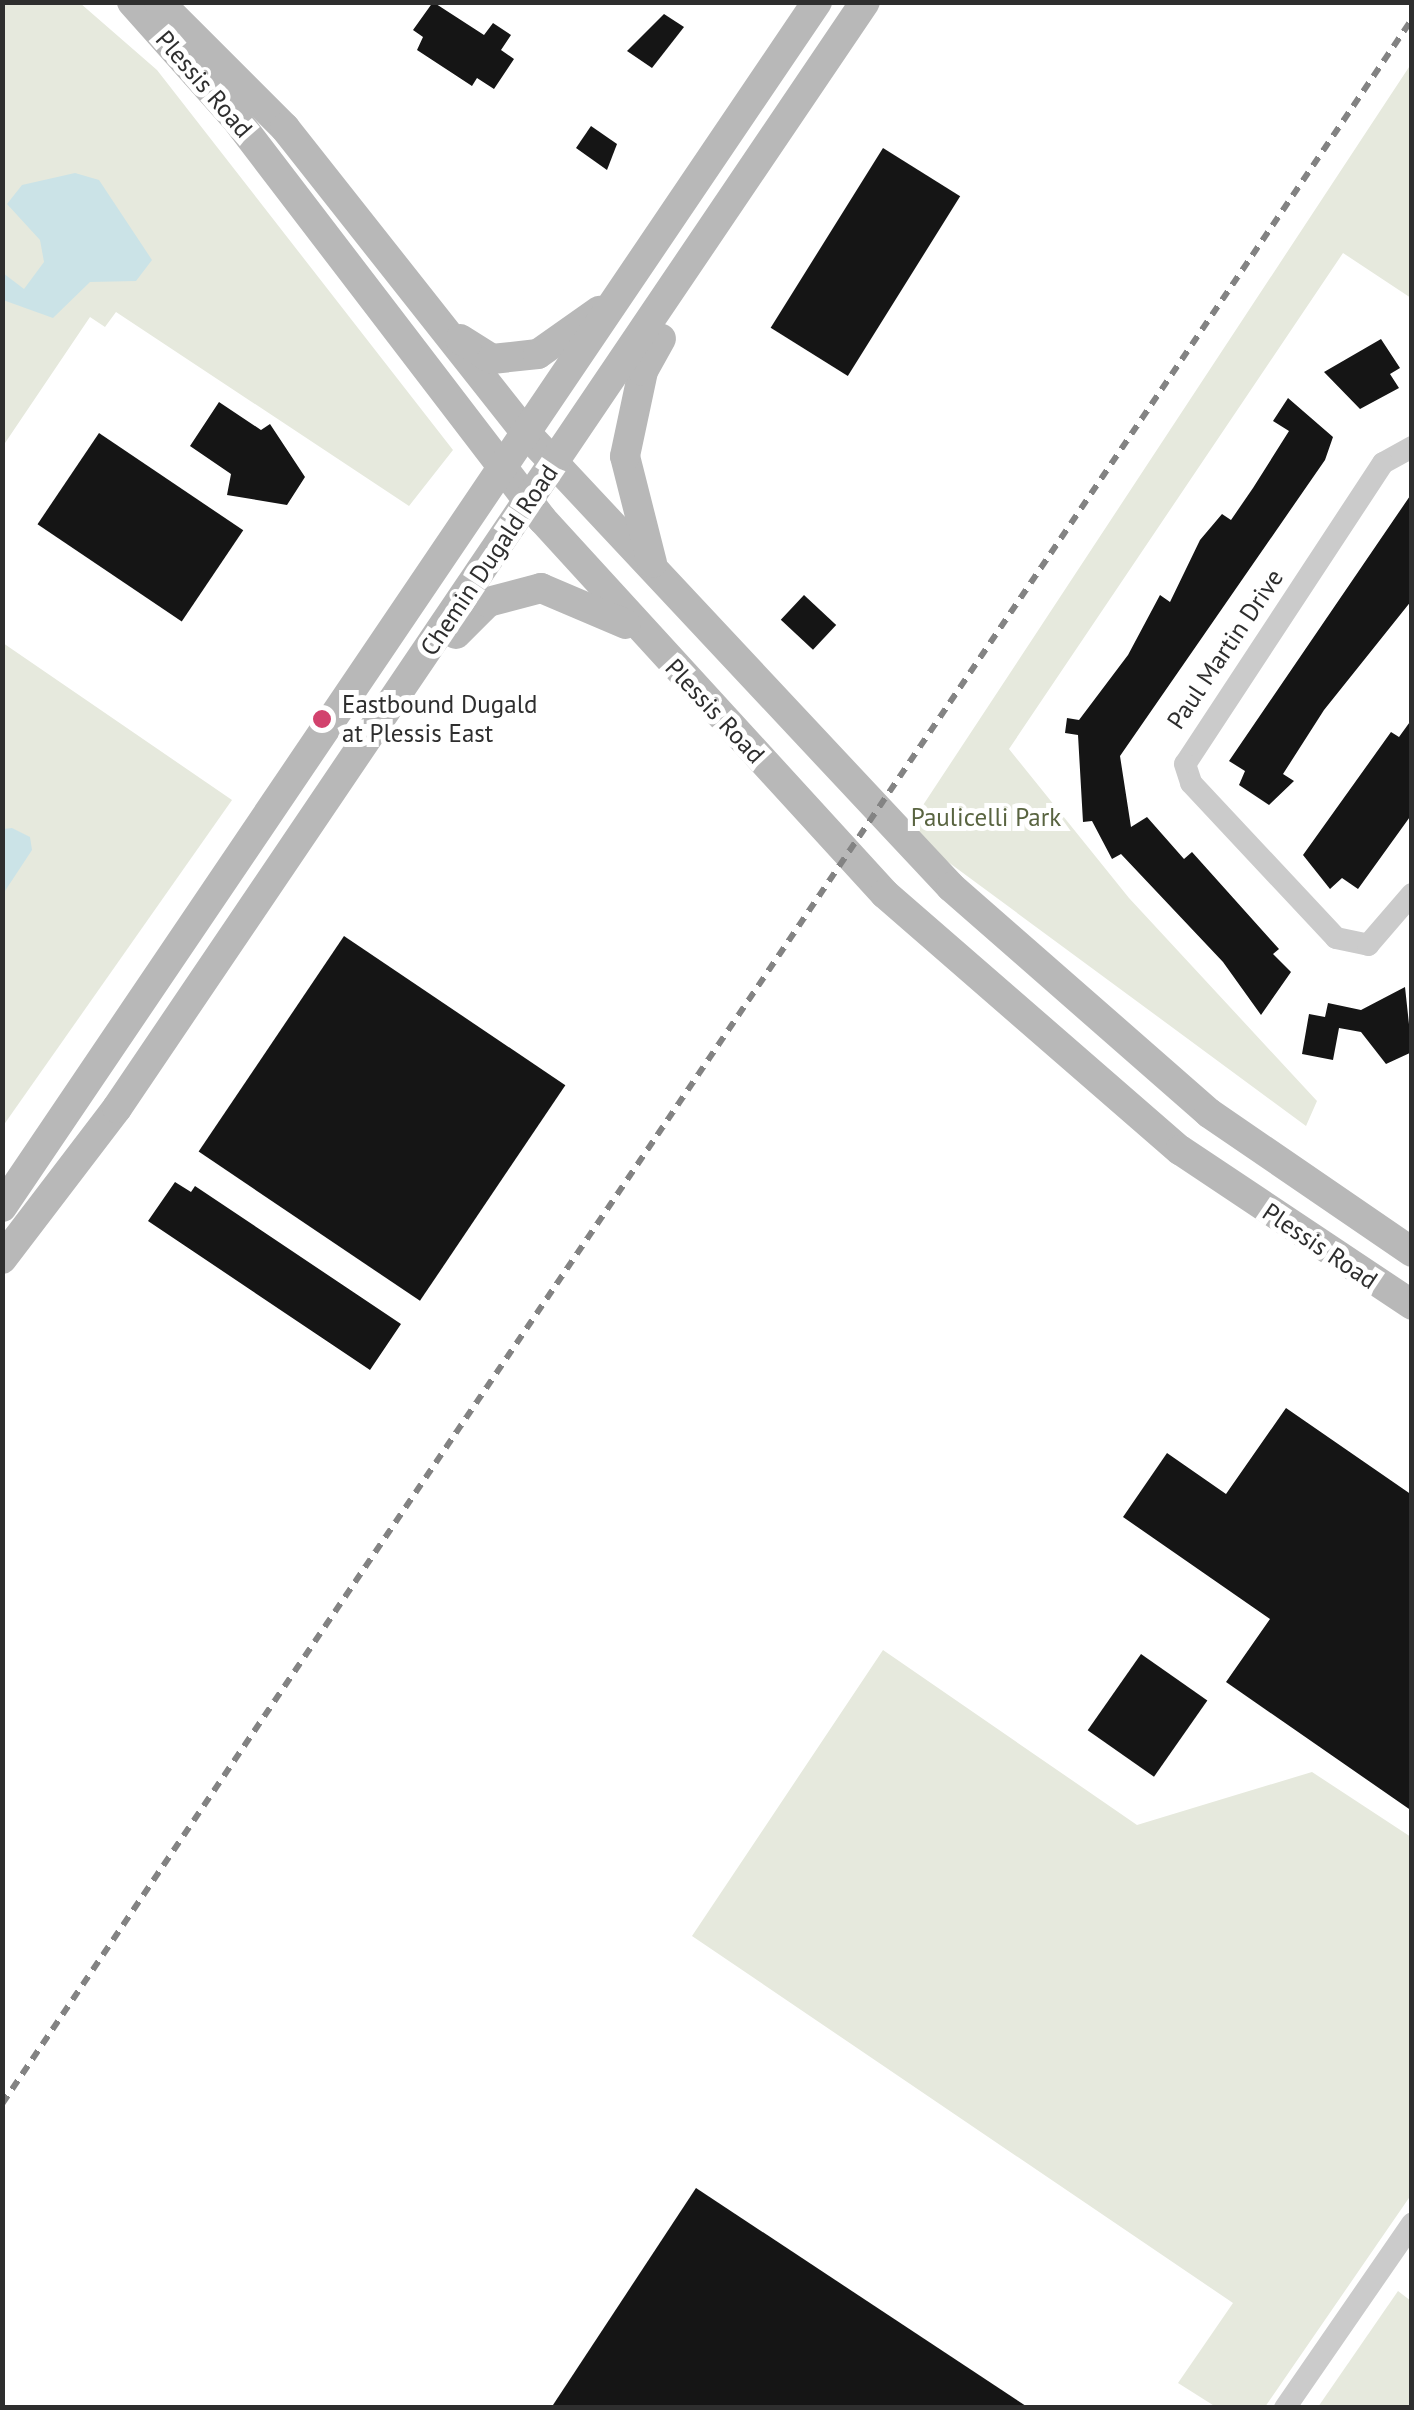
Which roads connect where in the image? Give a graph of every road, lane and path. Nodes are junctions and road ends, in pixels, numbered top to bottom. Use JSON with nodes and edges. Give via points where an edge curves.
{"nodes":[{"id":1,"x":132,"y":2,"type":"edge"},
{"id":2,"x":159,"y":2,"type":"edge"},
{"id":3,"x":817,"y":2,"type":"edge"},
{"id":4,"x":865,"y":2,"type":"edge"},
{"id":5,"x":705,"y":245,"type":"junction"},
{"id":6,"x":621,"y":294,"type":"junction"},
{"id":7,"x":432,"y":316,"type":"junction"},
{"id":8,"x":526,"y":433,"type":"junction"},
{"id":9,"x":1409,"y":446,"type":"edge"},
{"id":10,"x":554,"y":463,"type":"junction"},
{"id":11,"x":501,"y":468,"type":"junction"},
{"id":12,"x":528,"y":502,"type":"junction"},
{"id":13,"x":655,"y":570,"type":"junction"},
{"id":14,"x":642,"y":632,"type":"junction"},
{"id":15,"x":412,"y":673,"type":"junction"},
{"id":16,"x":300,"y":764,"type":"junction"},
{"id":17,"x":334,"y":790,"type":"junction"},
{"id":18,"x":1412,"y":894,"type":"edge"},
{"id":19,"x":73,"y":1103,"type":"junction"},
{"id":20,"x":117,"y":1108,"type":"junction"},
{"id":21,"x":2,"y":1206,"type":"edge"},
{"id":22,"x":1412,"y":1252,"type":"edge"},
{"id":23,"x":2,"y":1259,"type":"edge"},
{"id":24,"x":1412,"y":1305,"type":"edge"},
{"id":25,"x":1412,"y":2224,"type":"edge"},
{"id":26,"x":1286,"y":2408,"type":"edge"}],
"edges":[{"from":1,"to":11,"type":"main road","name":"Plessis Road","via":[[236,118]]},
{"from":2,"to":7,"type":"main road","name":"Plessis Road","via":[[285,128]]},
{"from":3,"to":6,"type":"main road","name":"Chemin Dugald Road"},
{"from":4,"to":5,"type":"main road","name":"Chemin Dugald Road"},
{"from":5,"to":10,"type":"main road","name":"Chemin Dugald Road"},
{"from":5,"to":13,"type":"main road","via":[[643,372],[624,456]]},
{"from":6,"to":7,"type":"main road","via":[[538,354],[505,360],[469,347]]},
{"from":6,"to":8,"type":"main road","name":"Chemin Dugald Road"},
{"from":7,"to":8,"type":"main road","name":"Plessis Road"},
{"from":8,"to":10,"type":"main road","name":"Plessis Road"},
{"from":8,"to":11,"type":"main road","name":"Chemin Dugald Road"},
{"from":9,"to":18,"type":"street","name":"Paul Martin Drive","via":[[1383,463],[1185,764],[1191,783],[1336,938],[1368,945]]},
{"from":10,"to":12,"type":"main road","name":"Chemin Dugald Road"},
{"from":10,"to":13,"type":"main road","name":"Plessis Road"},
{"from":11,"to":12,"type":"main road","name":"Plessis Road"},
{"from":11,"to":16,"type":"main road","name":"Chemin Dugald Road"},
{"from":12,"to":14,"type":"main road","name":"Plessis Road"},
{"from":12,"to":15,"type":"main road","name":"Chemin Dugald Road"},
{"from":13,"to":22,"type":"main road","name":"Plessis Road","via":[[1042,974],[1209,1113]]},
{"from":14,"to":15,"type":"main road","via":[[563,592],[508,593]]},
{"from":14,"to":24,"type":"main road","name":"Plessis Road","via":[[885,894],[968,970],[1180,1150]]},
{"from":15,"to":17,"type":"main road","name":"Chemin Dugald Road"},
{"from":16,"to":17,"type":"main road"},
{"from":16,"to":19,"type":"main road","name":"Chemin Dugald Road"},
{"from":17,"to":20,"type":"main road","name":"Chemin Dugald Road"},
{"from":19,"to":20,"type":"main road"},
{"from":19,"to":21,"type":"main road","name":"Chemin Dugald Road"},
{"from":20,"to":23,"type":"main road","name":"Chemin Dugald Road"},
{"from":25,"to":26,"type":"street"}]}
